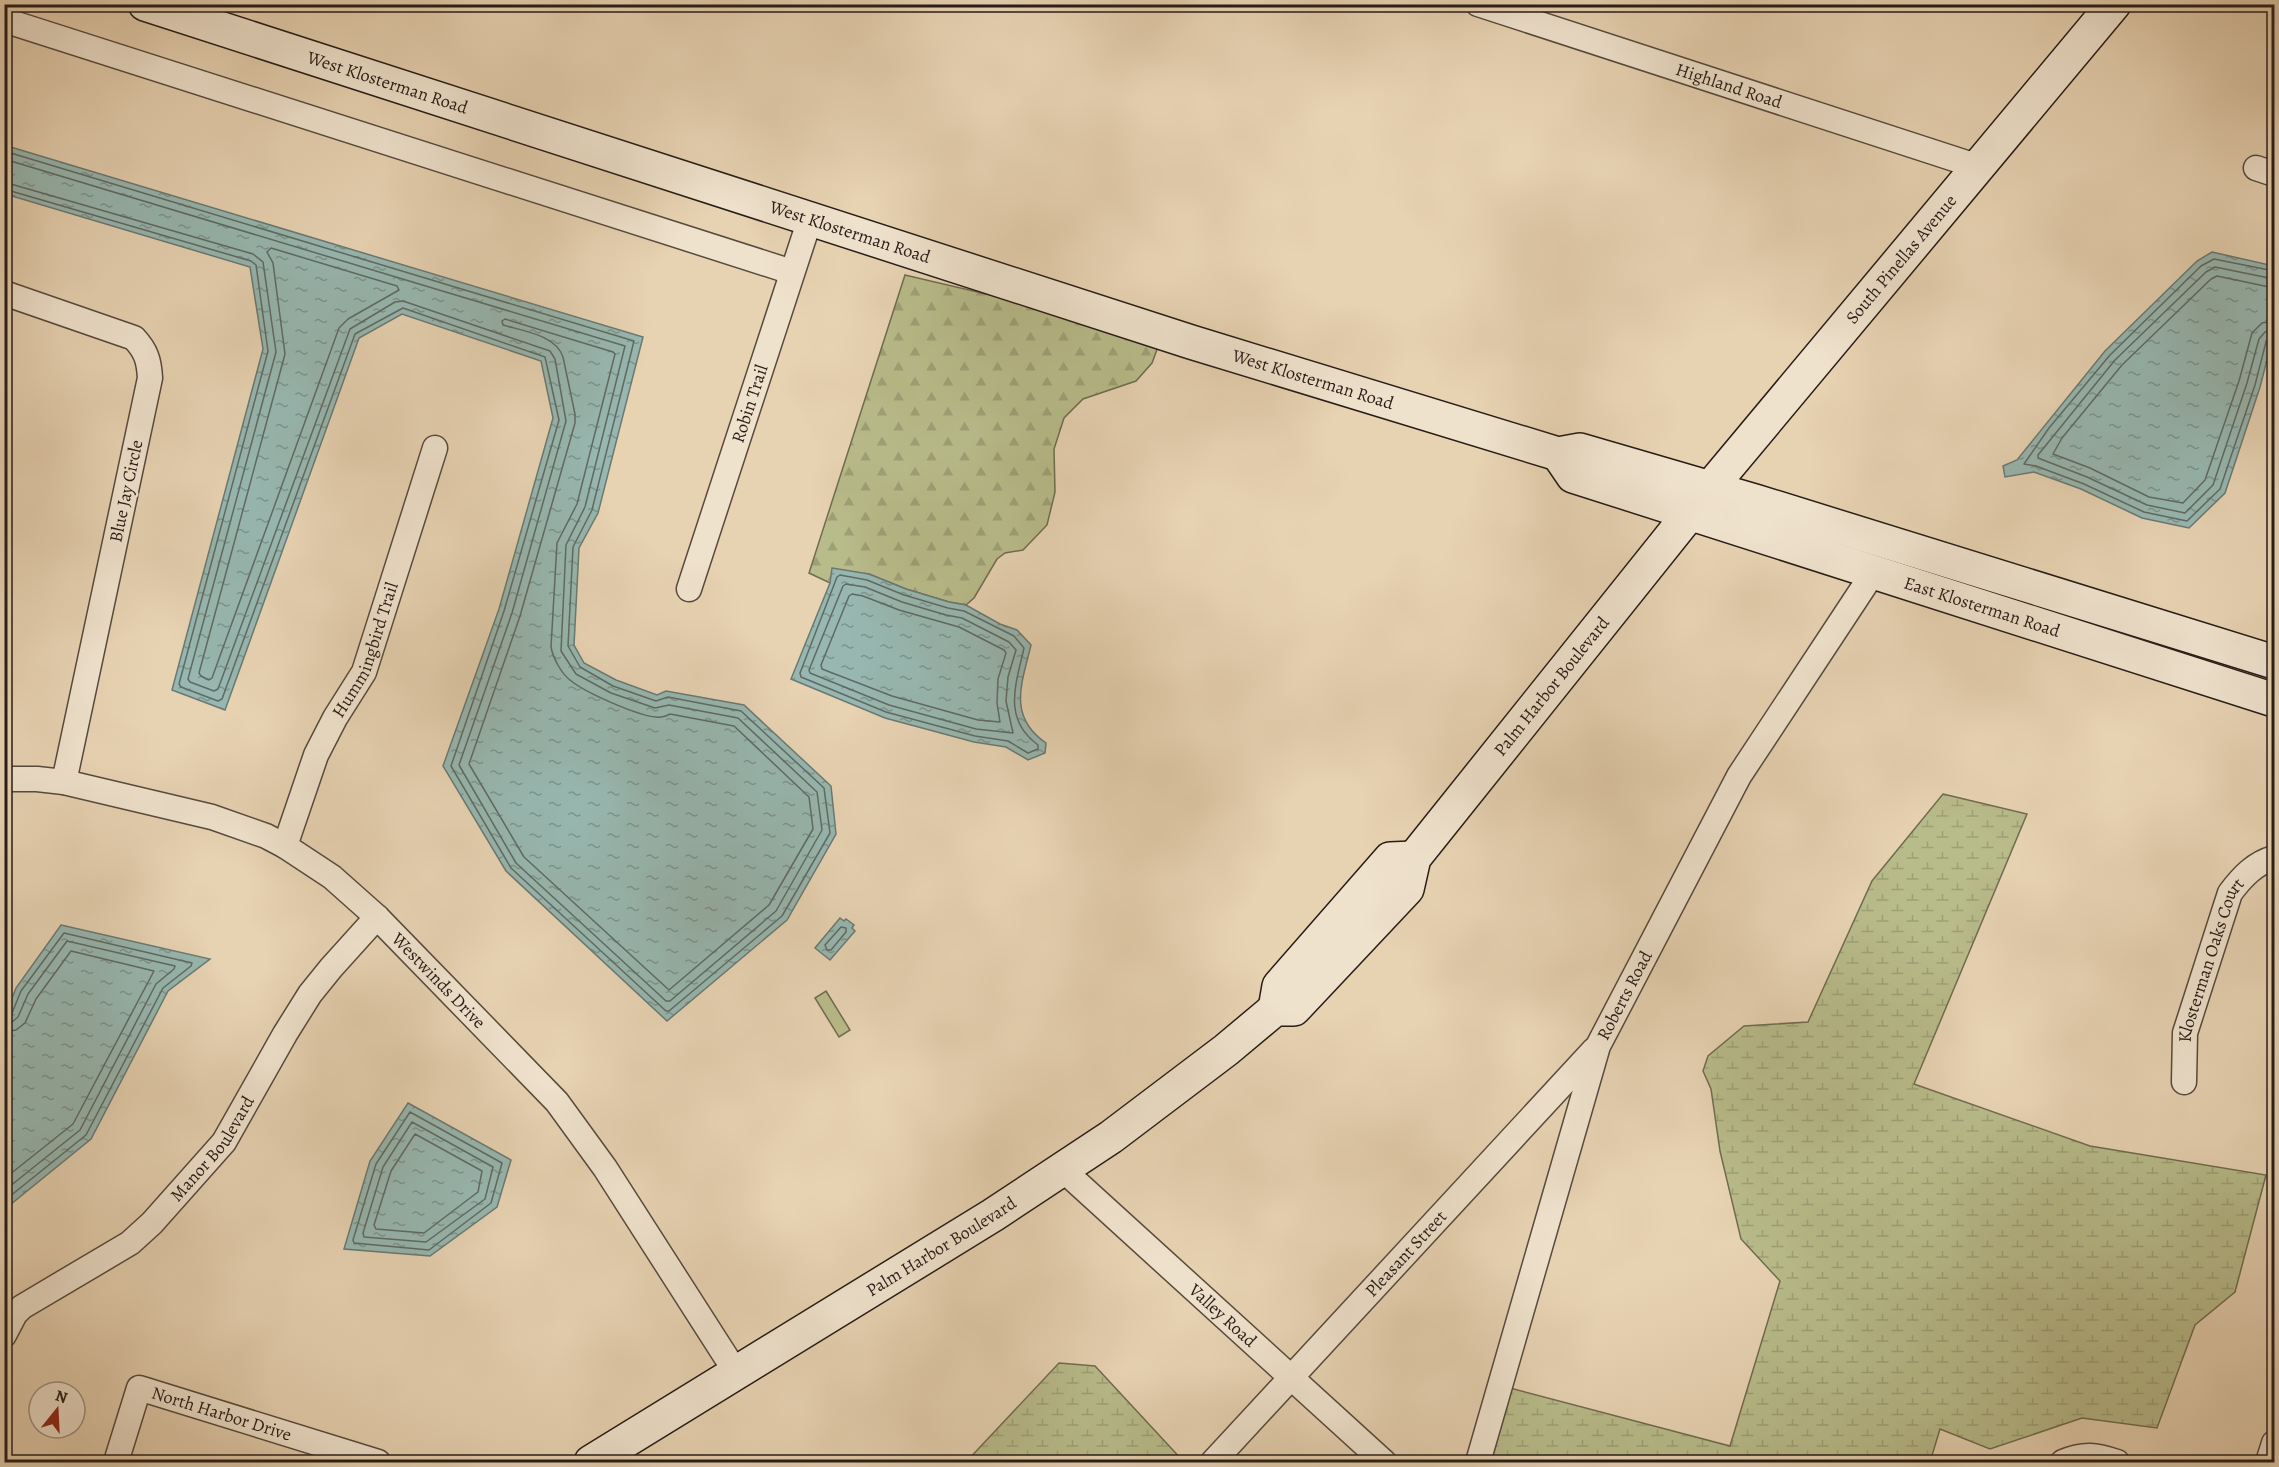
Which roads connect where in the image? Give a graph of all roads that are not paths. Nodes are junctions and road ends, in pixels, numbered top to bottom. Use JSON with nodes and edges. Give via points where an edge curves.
{"nodes":[{"id":1,"x":145,"y":4,"type":"edge"},
{"id":2,"x":1478,"y":4,"type":"edge"},
{"id":3,"x":2114,"y":4,"type":"edge"},
{"id":4,"x":4,"y":20,"type":"edge"},
{"id":5,"x":1979,"y":167,"type":"junction"},
{"id":6,"x":810,"y":219,"type":"junction"},
{"id":7,"x":792,"y":272,"type":"junction"},
{"id":8,"x":4,"y":293,"type":"edge"},
{"id":9,"x":435,"y":448,"type":"dead end"},
{"id":10,"x":1558,"y":454,"type":"junction"},
{"id":11,"x":1710,"y":488,"type":"junction"},
{"id":12,"x":1689,"y":514,"type":"junction"},
{"id":13,"x":1874,"y":573,"type":"junction"},
{"id":14,"x":689,"y":589,"type":"dead end"},
{"id":15,"x":2274,"y":662,"type":"edge"},
{"id":16,"x":2274,"y":700,"type":"edge"},
{"id":17,"x":4,"y":779,"type":"edge"},
{"id":18,"x":64,"y":782,"type":"junction"},
{"id":19,"x":285,"y":846,"type":"junction"},
{"id":20,"x":2274,"y":858,"type":"edge"},
{"id":21,"x":377,"y":918,"type":"junction"},
{"id":22,"x":1598,"y":1046,"type":"junction"},
{"id":23,"x":2184,"y":1082,"type":"dead end"},
{"id":24,"x":1061,"y":1168,"type":"junction"},
{"id":25,"x":4,"y":1335,"type":"edge"},
{"id":26,"x":737,"y":1374,"type":"junction"},
{"id":27,"x":1292,"y":1378,"type":"junction"},
{"id":28,"x":2274,"y":1443,"type":"edge"},
{"id":29,"x":116,"y":1462,"type":"edge"},
{"id":30,"x":378,"y":1462,"type":"edge"},
{"id":31,"x":591,"y":1462,"type":"edge"},
{"id":32,"x":1213,"y":1462,"type":"edge"},
{"id":33,"x":1384,"y":1462,"type":"edge"},
{"id":34,"x":1478,"y":1462,"type":"edge"},
{"id":35,"x":2063,"y":1462,"type":"edge"},
{"id":36,"x":2117,"y":1462,"type":"edge"},
{"id":37,"x":2268,"y":1462,"type":"edge"}],
"edges":[{"from":1,"to":6,"type":"main road","name":"West Klosterman Road"},
{"from":2,"to":5,"type":"street","name":"Highland Road"},
{"from":3,"to":5,"type":"main road","name":"South Pinellas Avenue"},
{"from":4,"to":7,"type":"street"},
{"from":5,"to":11,"type":"main road","name":"South Pinellas Avenue"},
{"from":6,"to":7,"type":"street","name":"Robin Trail"},
{"from":6,"to":10,"type":"main road","name":"West Klosterman Road","via":[[1191,342]]},
{"from":7,"to":14,"type":"street","name":"Robin Trail"},
{"from":8,"to":18,"type":"street","name":"Blue Jay Circle","via":[[134,338],[149,361],[150,378]]},
{"from":9,"to":19,"type":"street","name":"Hummingbird Trail","via":[[364,672],[316,755]]},
{"from":10,"to":11,"type":"main road","name":"West Klosterman Road","via":[[1580,450]]},
{"from":10,"to":12,"type":"main road","via":[[1573,477]]},
{"from":11,"to":12,"type":"main road","name":"South Pinellas Avenue"},
{"from":11,"to":15,"type":"main road","name":"East Klosterman Road"},
{"from":12,"to":13,"type":"main road","name":"East Klosterman Road"},
{"from":12,"to":24,"type":"main road","name":"Palm Harbor Boulevard","via":[[1414,858],[1390,859],[1279,986],[1275,1009],[1111,1137]]},
{"from":13,"to":16,"type":"main road","name":"East Klosterman Road"},
{"from":13,"to":22,"type":"street","name":"Roberts Road","via":[[1739,776]]},
{"from":17,"to":18,"type":"street","name":"Westwinds Drive"},
{"from":18,"to":19,"type":"street","name":"Westwinds Drive","via":[[212,817]]},
{"from":19,"to":21,"type":"street","name":"Westwinds Drive","via":[[332,877]]},
{"from":20,"to":23,"type":"street","name":"Klosterman Oaks Court","via":[[2241,878],[2230,892],[2185,1033]]},
{"from":21,"to":25,"type":"street","name":"Manor Boulevard","via":[[310,994],[224,1142],[152,1223],[130,1243],[22,1307]]},
{"from":21,"to":26,"type":"street","name":"Westwinds Drive","via":[[557,1102],[605,1167]]},
{"from":22,"to":27,"type":"street","name":"Pleasant Street"},
{"from":22,"to":34,"type":"street","name":"Roberts Road"},
{"from":24,"to":26,"type":"main road","name":"Palm Harbor Boulevard"},
{"from":24,"to":27,"type":"street","name":"Valley Road"},
{"from":26,"to":31,"type":"main road","name":"Palm Harbor Boulevard"},
{"from":27,"to":32,"type":"street","name":"Pleasant Street"},
{"from":27,"to":33,"type":"street","name":"Valley Road"},
{"from":28,"to":37,"type":"street"},
{"from":29,"to":30,"type":"street","name":"North Harbor Drive","via":[[139,1388]]},
{"from":35,"to":36,"type":"street","via":[[2078,1455]]}]}
